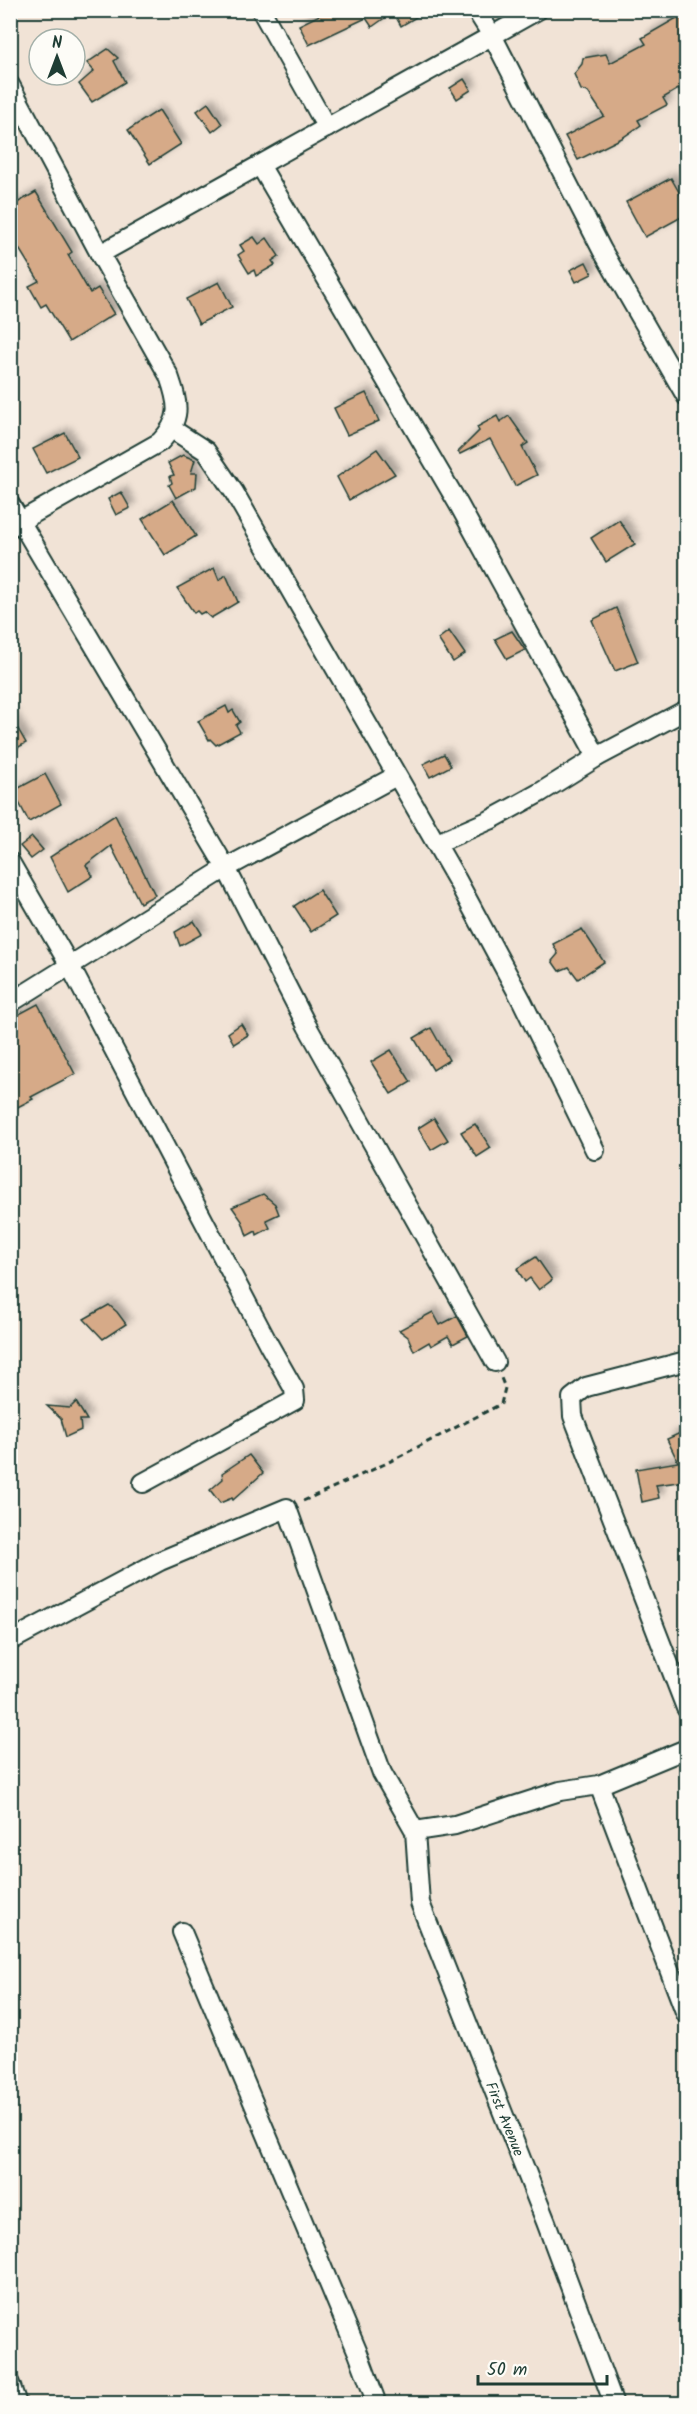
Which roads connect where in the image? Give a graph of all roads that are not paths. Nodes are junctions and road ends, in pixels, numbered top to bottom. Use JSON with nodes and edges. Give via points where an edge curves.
{"nodes":[{"id":1,"x":261,"y":10,"type":"edge"},
{"id":2,"x":476,"y":10,"type":"edge"},
{"id":3,"x":538,"y":10,"type":"edge"},
{"id":4,"x":492,"y":37,"type":"junction"},
{"id":5,"x":10,"y":85,"type":"edge"},
{"id":6,"x":327,"y":128,"type":"junction"},
{"id":7,"x":260,"y":165,"type":"junction"},
{"id":8,"x":100,"y":254,"type":"junction"},
{"id":9,"x":687,"y":396,"type":"edge"},
{"id":10,"x":172,"y":429,"type":"junction"},
{"id":11,"x":10,"y":504,"type":"edge"},
{"id":12,"x":15,"y":524,"type":"edge"},
{"id":13,"x":687,"y":710,"type":"edge"},
{"id":14,"x":597,"y":756,"type":"junction"},
{"id":15,"x":396,"y":776,"type":"junction"},
{"id":16,"x":436,"y":843,"type":"junction"},
{"id":17,"x":10,"y":862,"type":"edge"},
{"id":18,"x":226,"y":868,"type":"junction"},
{"id":19,"x":70,"y":966,"type":"junction"},
{"id":20,"x":10,"y":1003,"type":"edge"},
{"id":21,"x":595,"y":1150,"type":"dead end"},
{"id":22,"x":687,"y":1361,"type":"edge"},
{"id":23,"x":495,"y":1362,"type":"road end"},
{"id":24,"x":143,"y":1483,"type":"dead end"},
{"id":25,"x":10,"y":1641,"type":"edge"},
{"id":26,"x":687,"y":1708,"type":"edge"},
{"id":27,"x":687,"y":1749,"type":"edge"},
{"id":28,"x":599,"y":1785,"type":"junction"},
{"id":29,"x":415,"y":1831,"type":"junction"},
{"id":30,"x":182,"y":1932,"type":"dead end"},
{"id":31,"x":687,"y":2014,"type":"edge"},
{"id":32,"x":10,"y":2384,"type":"edge"},
{"id":33,"x":17,"y":2403,"type":"edge"},
{"id":34,"x":377,"y":2403,"type":"edge"},
{"id":35,"x":614,"y":2403,"type":"edge"}],
"edges":[{"from":1,"to":6,"type":"street"},
{"from":2,"to":4,"type":"street"},
{"from":3,"to":4,"type":"street"},
{"from":4,"to":6,"type":"street"},
{"from":4,"to":9,"type":"street","via":[[602,250]]},
{"from":5,"to":8,"type":"street"},
{"from":6,"to":7,"type":"street"},
{"from":7,"to":8,"type":"street"},
{"from":7,"to":14,"type":"street","via":[[459,505]]},
{"from":8,"to":10,"type":"street","via":[[169,376],[177,414]]},
{"from":10,"to":12,"type":"street","via":[[160,442]]},
{"from":10,"to":15,"type":"street","via":[[206,451],[234,492]]},
{"from":11,"to":12,"type":"street"},
{"from":12,"to":18,"type":"street"},
{"from":13,"to":14,"type":"street"},
{"from":14,"to":16,"type":"street","via":[[490,820]]},
{"from":15,"to":16,"type":"street"},
{"from":15,"to":18,"type":"street"},
{"from":16,"to":21,"type":"street","via":[[522,1001]]},
{"from":17,"to":19,"type":"street"},
{"from":18,"to":19,"type":"street"},
{"from":18,"to":23,"type":"street","via":[[307,1026]]},
{"from":19,"to":20,"type":"street"},
{"from":19,"to":24,"type":"street","via":[[294,1389],[295,1400]]},
{"from":22,"to":26,"type":"street","via":[[586,1388],[572,1398],[573,1416]]},
{"from":25,"to":29,"type":"street","via":[[160,1560],[287,1508],[382,1773]]},
{"from":27,"to":28,"type":"street"},
{"from":28,"to":29,"type":"street","via":[[560,1791],[454,1825]]},
{"from":28,"to":31,"type":"street"},
{"from":29,"to":35,"type":"street","name":"First Avenue","via":[[420,1903]]},
{"from":30,"to":34,"type":"street"},
{"from":32,"to":33,"type":"street"}]}
